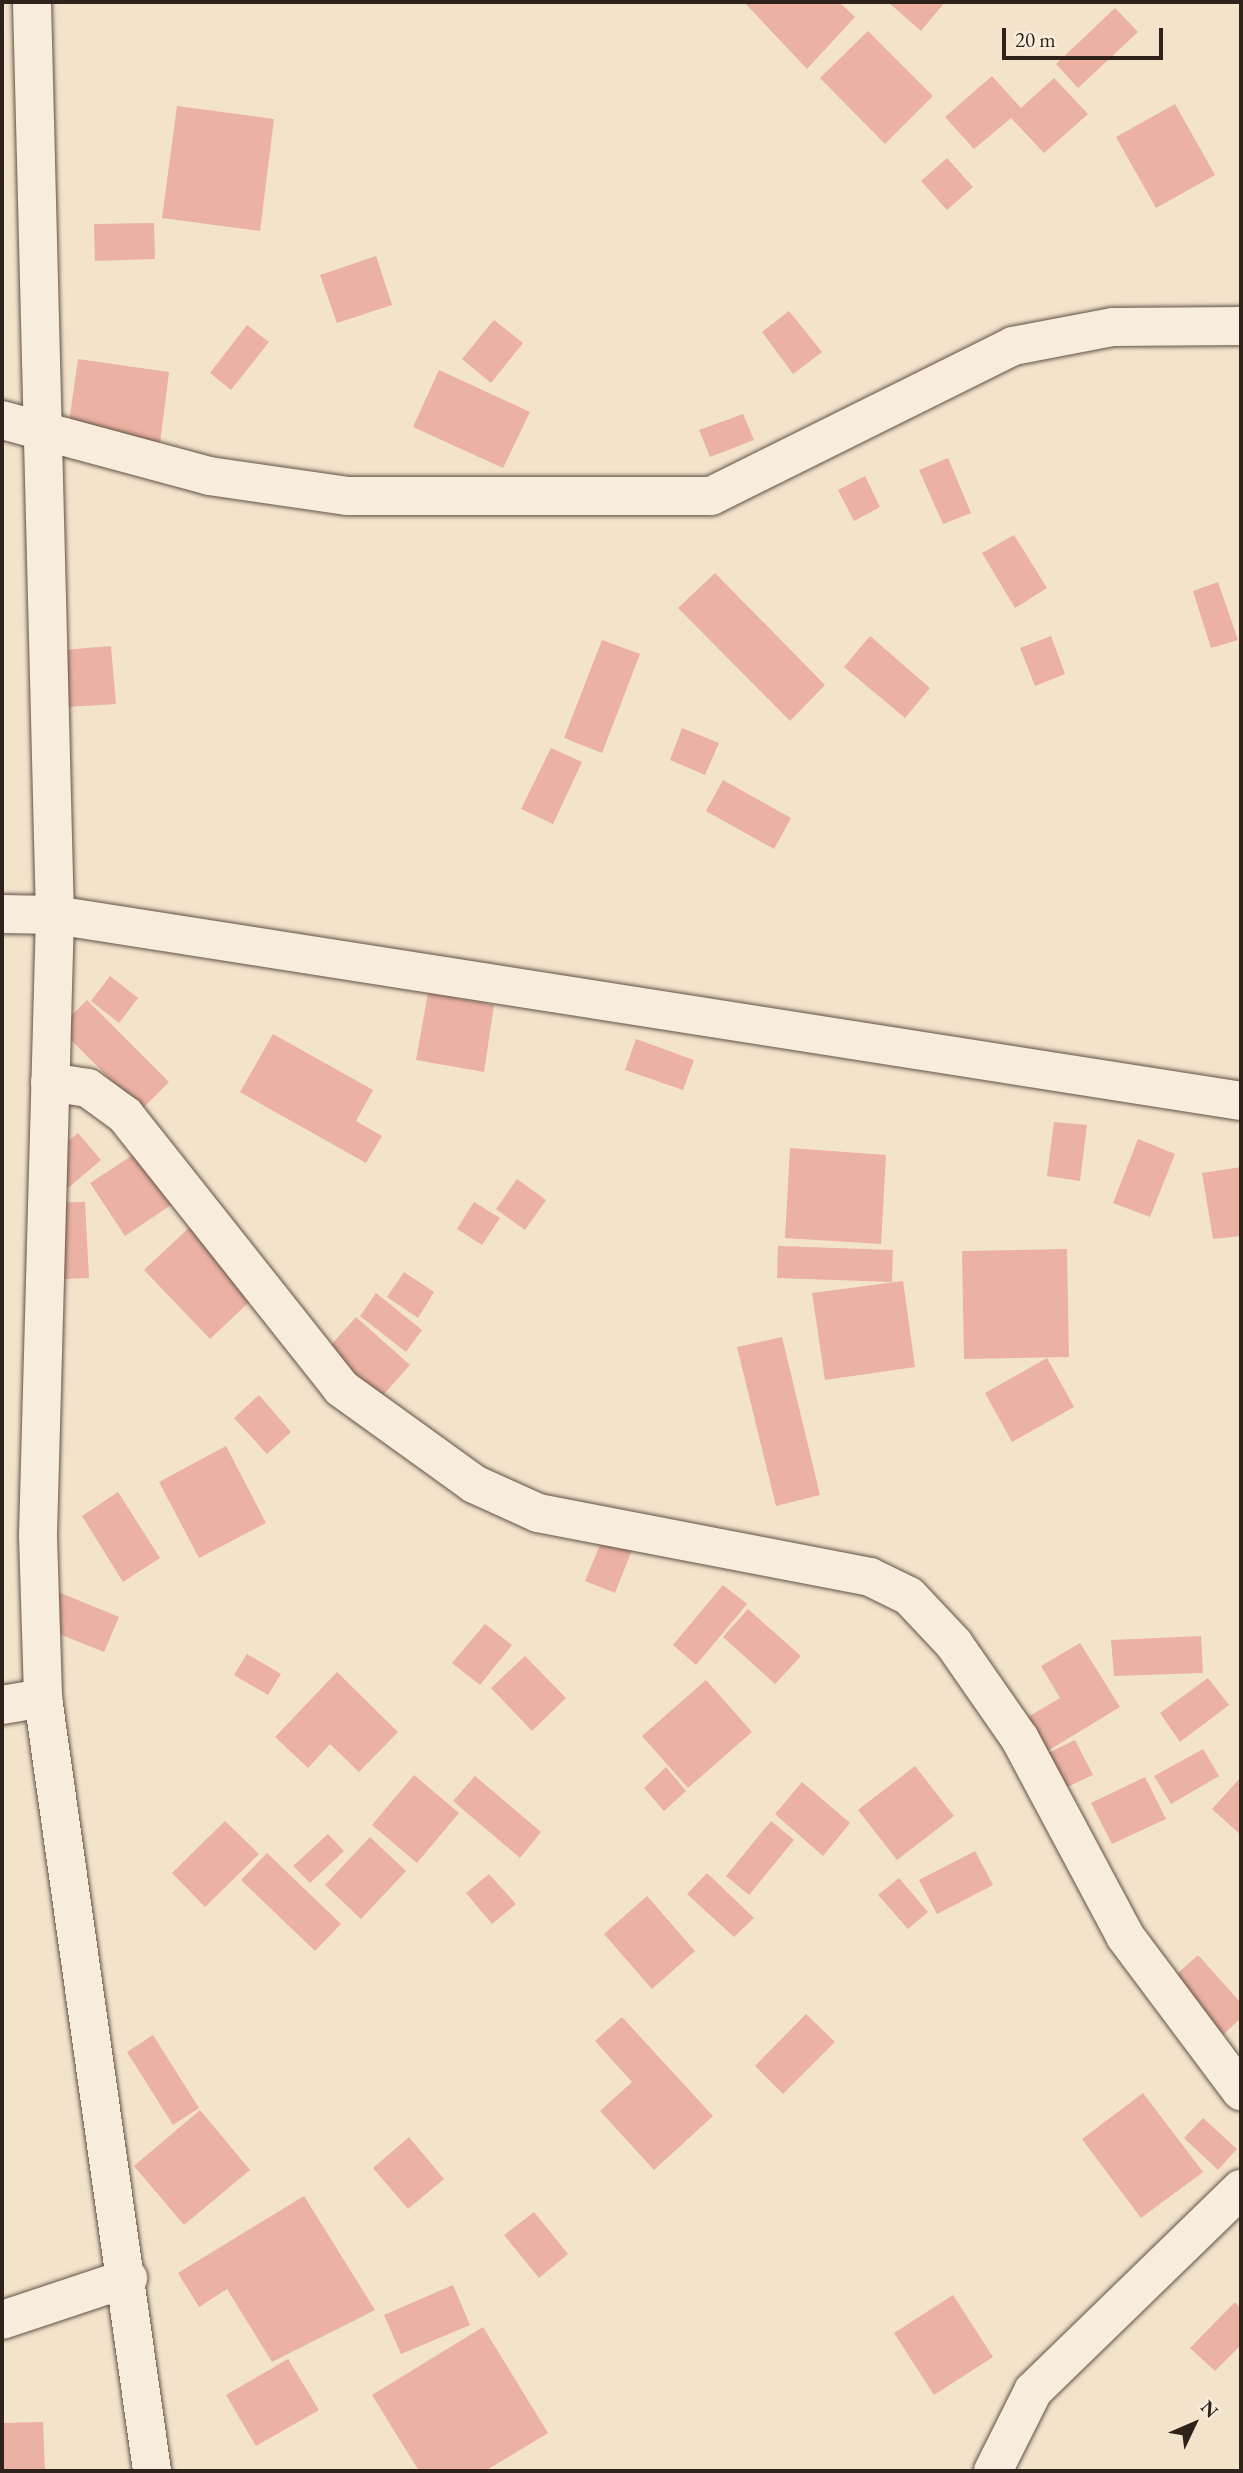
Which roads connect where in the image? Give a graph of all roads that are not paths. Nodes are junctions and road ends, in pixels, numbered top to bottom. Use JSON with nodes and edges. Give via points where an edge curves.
{"nodes":[{"id":1,"x":32,"y":2,"type":"edge"},
{"id":2,"x":1241,"y":326,"type":"edge"},
{"id":3,"x":2,"y":420,"type":"edge"},
{"id":4,"x":43,"y":432,"type":"junction"},
{"id":5,"x":2,"y":915,"type":"edge"},
{"id":6,"x":55,"y":915,"type":"junction"},
{"id":7,"x":50,"y":1082,"type":"junction"},
{"id":8,"x":1241,"y":1101,"type":"edge"},
{"id":9,"x":43,"y":1698,"type":"junction"},
{"id":10,"x":2,"y":1705,"type":"edge"},
{"id":11,"x":1241,"y":2091,"type":"edge"},
{"id":12,"x":1241,"y":2189,"type":"edge"},
{"id":13,"x":128,"y":2278,"type":"junction"},
{"id":14,"x":2,"y":2320,"type":"edge"},
{"id":15,"x":152,"y":2471,"type":"edge"},
{"id":16,"x":993,"y":2471,"type":"edge"}],
"edges":[{"from":1,"to":4,"type":"street"},
{"from":2,"to":4,"type":"street","via":[[1114,327],[1013,346],[712,496],[347,496],[209,476]]},
{"from":3,"to":4,"type":"street"},
{"from":4,"to":6,"type":"street"},
{"from":5,"to":6,"type":"street"},
{"from":6,"to":7,"type":"street"},
{"from":6,"to":8,"type":"street"},
{"from":7,"to":9,"type":"street","via":[[38,1536]]},
{"from":7,"to":11,"type":"street","via":[[88,1088],[125,1115],[341,1388],[474,1484],[538,1513],[870,1577],[909,1596],[954,1644],[1020,1739],[1125,1936]]},
{"from":9,"to":10,"type":"street"},
{"from":9,"to":13,"type":"street"},
{"from":12,"to":16,"type":"street","via":[[1033,2391]]},
{"from":13,"to":14,"type":"street"},
{"from":13,"to":15,"type":"street"}]}
